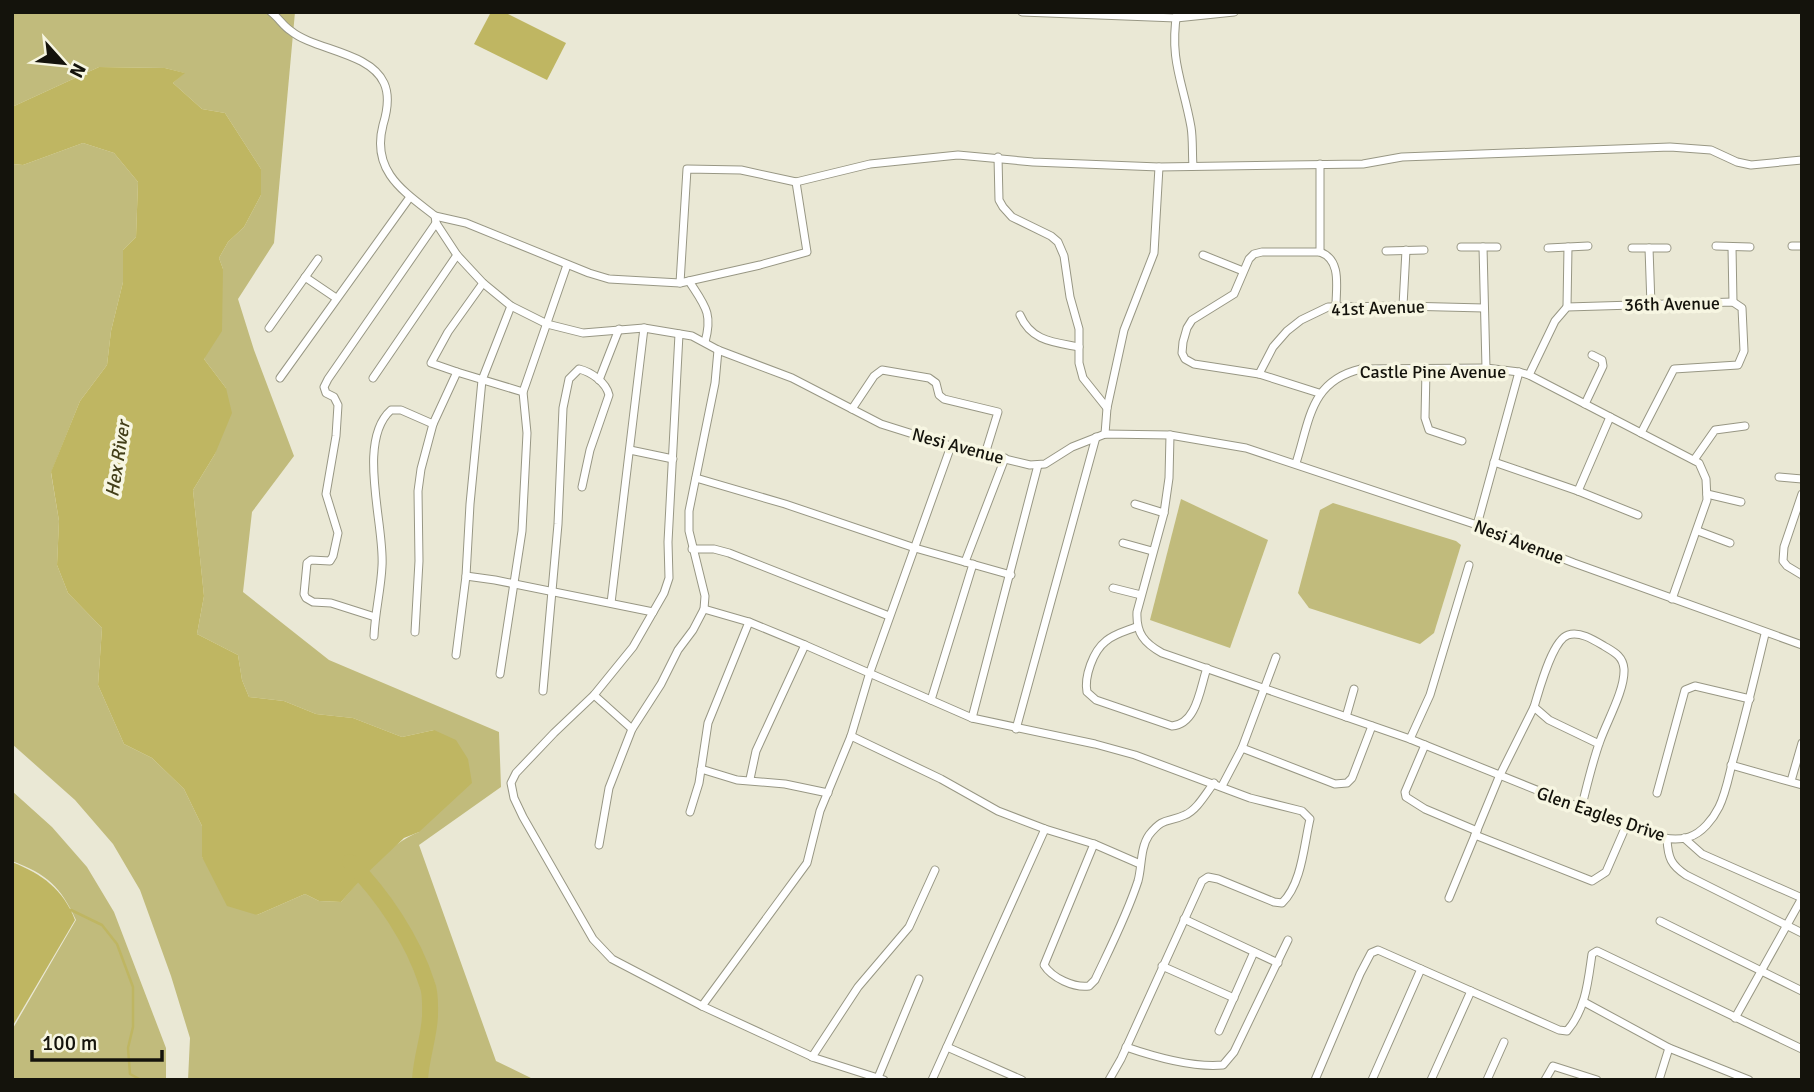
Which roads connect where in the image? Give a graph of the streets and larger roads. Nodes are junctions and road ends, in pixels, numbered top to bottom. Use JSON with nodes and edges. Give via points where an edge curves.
{"nodes":[{"id":1,"x":271,"y":12,"type":"edge"},
{"id":2,"x":1022,"y":12,"type":"edge"},
{"id":3,"x":1234,"y":12,"type":"edge"},
{"id":4,"x":1117,"y":14,"type":"edge"},
{"id":5,"x":1177,"y":15,"type":"edge"},
{"id":6,"x":998,"y":158,"type":"junction"},
{"id":7,"x":1802,"y":160,"type":"edge"},
{"id":8,"x":1320,"y":164,"type":"junction"},
{"id":9,"x":1193,"y":166,"type":"junction"},
{"id":10,"x":1160,"y":167,"type":"junction"},
{"id":11,"x":796,"y":182,"type":"junction"},
{"id":12,"x":410,"y":197,"type":"junction"},
{"id":13,"x":436,"y":220,"type":"junction"},
{"id":14,"x":1588,"y":246,"type":"dead end"},
{"id":15,"x":1716,"y":246,"type":"dead end"},
{"id":16,"x":1792,"y":246,"type":"dead end"},
{"id":17,"x":1802,"y":246,"type":"edge"},
{"id":18,"x":1461,"y":247,"type":"dead end"},
{"id":19,"x":1483,"y":247,"type":"junction"},
{"id":20,"x":1497,"y":247,"type":"dead end"},
{"id":21,"x":1568,"y":247,"type":"junction"},
{"id":22,"x":1732,"y":247,"type":"junction"},
{"id":23,"x":1750,"y":247,"type":"dead end"},
{"id":24,"x":1548,"y":248,"type":"dead end"},
{"id":25,"x":1632,"y":248,"type":"dead end"},
{"id":26,"x":1649,"y":248,"type":"junction"},
{"id":27,"x":1667,"y":248,"type":"dead end"},
{"id":28,"x":1406,"y":250,"type":"junction"},
{"id":29,"x":1424,"y":250,"type":"dead end"},
{"id":30,"x":1386,"y":251,"type":"dead end"},
{"id":31,"x":1320,"y":252,"type":"junction"},
{"id":32,"x":457,"y":255,"type":"junction"},
{"id":33,"x":1203,"y":255,"type":"dead end"},
{"id":34,"x":318,"y":259,"type":"dead end"},
{"id":35,"x":567,"y":265,"type":"junction"},
{"id":36,"x":1243,"y":271,"type":"junction"},
{"id":37,"x":305,"y":277,"type":"junction"},
{"id":38,"x":689,"y":281,"type":"junction"},
{"id":39,"x":483,"y":283,"type":"junction"},
{"id":40,"x":680,"y":283,"type":"junction"},
{"id":41,"x":336,"y":298,"type":"junction"},
{"id":42,"x":1733,"y":302,"type":"junction"},
{"id":43,"x":1651,"y":304,"type":"junction"},
{"id":44,"x":511,"y":306,"type":"junction"},
{"id":45,"x":1336,"y":306,"type":"junction"},
{"id":46,"x":1404,"y":306,"type":"junction"},
{"id":47,"x":1567,"y":307,"type":"junction"},
{"id":48,"x":1484,"y":309,"type":"junction"},
{"id":49,"x":1020,"y":315,"type":"dead end"},
{"id":50,"x":547,"y":324,"type":"junction"},
{"id":51,"x":269,"y":328,"type":"dead end"},
{"id":52,"x":644,"y":328,"type":"junction"},
{"id":53,"x":620,"y":329,"type":"junction"},
{"id":54,"x":679,"y":334,"type":"junction"},
{"id":55,"x":705,"y":342,"type":"junction"},
{"id":56,"x":1079,"y":347,"type":"junction"},
{"id":57,"x":718,"y":350,"type":"junction"},
{"id":58,"x":1592,"y":355,"type":"dead end"},
{"id":59,"x":1486,"y":368,"type":"junction"},
{"id":60,"x":1426,"y":370,"type":"junction"},
{"id":61,"x":457,"y":372,"type":"junction"},
{"id":62,"x":1519,"y":372,"type":"junction"},
{"id":63,"x":1259,"y":374,"type":"junction"},
{"id":64,"x":1529,"y":375,"type":"junction"},
{"id":65,"x":280,"y":378,"type":"dead end"},
{"id":66,"x":373,"y":378,"type":"dead end"},
{"id":67,"x":482,"y":380,"type":"junction"},
{"id":68,"x":599,"y":380,"type":"junction"},
{"id":69,"x":523,"y":392,"type":"junction"},
{"id":70,"x":1319,"y":393,"type":"junction"},
{"id":71,"x":1585,"y":404,"type":"junction"},
{"id":72,"x":1107,"y":408,"type":"junction"},
{"id":73,"x":852,"y":409,"type":"junction"},
{"id":74,"x":1610,"y":417,"type":"junction"},
{"id":75,"x":433,"y":424,"type":"junction"},
{"id":76,"x":1745,"y":426,"type":"dead end"},
{"id":77,"x":1641,"y":433,"type":"junction"},
{"id":78,"x":1105,"y":434,"type":"junction"},
{"id":79,"x":1170,"y":435,"type":"junction"},
{"id":80,"x":1096,"y":436,"type":"junction"},
{"id":81,"x":1462,"y":441,"type":"dead end"},
{"id":82,"x":951,"y":446,"type":"junction"},
{"id":83,"x":630,"y":450,"type":"junction"},
{"id":84,"x":985,"y":454,"type":"junction"},
{"id":85,"x":673,"y":458,"type":"junction"},
{"id":86,"x":1005,"y":458,"type":"junction"},
{"id":87,"x":1694,"y":460,"type":"junction"},
{"id":88,"x":1494,"y":462,"type":"junction"},
{"id":89,"x":1296,"y":463,"type":"junction"},
{"id":90,"x":1038,"y":465,"type":"junction"},
{"id":91,"x":1779,"y":477,"type":"dead end"},
{"id":92,"x":696,"y":478,"type":"junction"},
{"id":93,"x":1802,"y":479,"type":"edge"},
{"id":94,"x":583,"y":487,"type":"dead end"},
{"id":95,"x":1578,"y":491,"type":"junction"},
{"id":96,"x":1707,"y":494,"type":"junction"},
{"id":97,"x":1802,"y":494,"type":"edge"},
{"id":98,"x":1741,"y":502,"type":"dead end"},
{"id":99,"x":1135,"y":504,"type":"dead end"},
{"id":100,"x":1164,"y":513,"type":"junction"},
{"id":101,"x":1638,"y":515,"type":"dead end"},
{"id":102,"x":1477,"y":525,"type":"junction"},
{"id":103,"x":1698,"y":531,"type":"junction"},
{"id":104,"x":1123,"y":542,"type":"dead end"},
{"id":105,"x":1730,"y":543,"type":"dead end"},
{"id":106,"x":915,"y":548,"type":"junction"},
{"id":107,"x":692,"y":549,"type":"junction"},
{"id":108,"x":1152,"y":551,"type":"junction"},
{"id":109,"x":969,"y":563,"type":"junction"},
{"id":110,"x":1469,"y":565,"type":"dead end"},
{"id":111,"x":1011,"y":575,"type":"junction"},
{"id":112,"x":1802,"y":575,"type":"edge"},
{"id":113,"x":466,"y":576,"type":"junction"},
{"id":114,"x":513,"y":583,"type":"junction"},
{"id":115,"x":1113,"y":588,"type":"dead end"},
{"id":116,"x":551,"y":592,"type":"junction"},
{"id":117,"x":1141,"y":595,"type":"junction"},
{"id":118,"x":1672,"y":599,"type":"junction"},
{"id":119,"x":611,"y":603,"type":"junction"},
{"id":120,"x":704,"y":609,"type":"junction"},
{"id":121,"x":653,"y":612,"type":"junction"},
{"id":122,"x":889,"y":616,"type":"junction"},
{"id":123,"x":375,"y":617,"type":"junction"},
{"id":124,"x":748,"y":622,"type":"junction"},
{"id":125,"x":1136,"y":627,"type":"junction"},
{"id":126,"x":415,"y":632,"type":"dead end"},
{"id":127,"x":1765,"y":634,"type":"junction"},
{"id":128,"x":374,"y":636,"type":"dead end"},
{"id":129,"x":806,"y":645,"type":"junction"},
{"id":130,"x":1802,"y":645,"type":"edge"},
{"id":131,"x":456,"y":655,"type":"dead end"},
{"id":132,"x":1276,"y":657,"type":"dead end"},
{"id":133,"x":1207,"y":668,"type":"junction"},
{"id":134,"x":870,"y":672,"type":"junction"},
{"id":135,"x":500,"y":674,"type":"dead end"},
{"id":136,"x":1264,"y":688,"type":"junction"},
{"id":137,"x":1354,"y":689,"type":"dead end"},
{"id":138,"x":543,"y":691,"type":"dead end"},
{"id":139,"x":594,"y":695,"type":"junction"},
{"id":140,"x":1750,"y":699,"type":"junction"},
{"id":141,"x":931,"y":700,"type":"junction"},
{"id":142,"x":1534,"y":707,"type":"junction"},
{"id":143,"x":1346,"y":717,"type":"junction"},
{"id":144,"x":972,"y":718,"type":"junction"},
{"id":145,"x":1372,"y":726,"type":"junction"},
{"id":146,"x":632,"y":729,"type":"junction"},
{"id":147,"x":1016,"y":729,"type":"junction"},
{"id":148,"x":851,"y":736,"type":"junction"},
{"id":149,"x":1410,"y":739,"type":"junction"},
{"id":150,"x":1802,"y":743,"type":"edge"},
{"id":151,"x":1599,"y":744,"type":"junction"},
{"id":152,"x":1425,"y":745,"type":"junction"},
{"id":153,"x":1242,"y":748,"type":"junction"},
{"id":154,"x":1731,"y":765,"type":"junction"},
{"id":155,"x":701,"y":769,"type":"junction"},
{"id":156,"x":1499,"y":777,"type":"junction"},
{"id":157,"x":750,"y":779,"type":"junction"},
{"id":158,"x":1791,"y":782,"type":"junction"},
{"id":159,"x":1218,"y":785,"type":"junction"},
{"id":160,"x":1802,"y":785,"type":"edge"},
{"id":161,"x":828,"y":793,"type":"junction"},
{"id":162,"x":1657,"y":793,"type":"dead end"},
{"id":163,"x":1581,"y":809,"type":"junction"},
{"id":164,"x":690,"y":812,"type":"dead end"},
{"id":165,"x":1626,"y":827,"type":"junction"},
{"id":166,"x":1045,"y":830,"type":"junction"},
{"id":167,"x":1476,"y":833,"type":"junction"},
{"id":168,"x":1684,"y":838,"type":"junction"},
{"id":169,"x":1667,"y":839,"type":"junction"},
{"id":170,"x":1094,"y":844,"type":"junction"},
{"id":171,"x":599,"y":845,"type":"dead end"},
{"id":172,"x":1140,"y":864,"type":"junction"},
{"id":173,"x":935,"y":870,"type":"dead end"},
{"id":174,"x":1449,"y":898,"type":"dead end"},
{"id":175,"x":1802,"y":898,"type":"edge"},
{"id":176,"x":1184,"y":919,"type":"junction"},
{"id":177,"x":1660,"y":921,"type":"dead end"},
{"id":178,"x":1787,"y":926,"type":"junction"},
{"id":179,"x":1802,"y":933,"type":"edge"},
{"id":180,"x":1288,"y":940,"type":"dead end"},
{"id":181,"x":1254,"y":952,"type":"junction"},
{"id":182,"x":1278,"y":963,"type":"junction"},
{"id":183,"x":1162,"y":966,"type":"junction"},
{"id":184,"x":1421,"y":969,"type":"junction"},
{"id":185,"x":1762,"y":970,"type":"junction"},
{"id":186,"x":919,"y":979,"type":"dead end"},
{"id":187,"x":1471,"y":991,"type":"junction"},
{"id":188,"x":1802,"y":991,"type":"edge"},
{"id":189,"x":1234,"y":998,"type":"junction"},
{"id":190,"x":1584,"y":1002,"type":"junction"},
{"id":191,"x":702,"y":1006,"type":"junction"},
{"id":192,"x":1735,"y":1018,"type":"junction"},
{"id":193,"x":1219,"y":1031,"type":"dead end"},
{"id":194,"x":1504,"y":1042,"type":"dead end"},
{"id":195,"x":947,"y":1047,"type":"junction"},
{"id":196,"x":1126,"y":1047,"type":"junction"},
{"id":197,"x":1669,"y":1048,"type":"junction"},
{"id":198,"x":1802,"y":1049,"type":"edge"},
{"id":199,"x":812,"y":1057,"type":"junction"},
{"id":200,"x":880,"y":1079,"type":"edge"},
{"id":201,"x":932,"y":1080,"type":"edge"},
{"id":202,"x":1022,"y":1080,"type":"edge"},
{"id":203,"x":1109,"y":1080,"type":"edge"},
{"id":204,"x":1315,"y":1080,"type":"edge"},
{"id":205,"x":1372,"y":1080,"type":"edge"},
{"id":206,"x":1431,"y":1080,"type":"edge"},
{"id":207,"x":1487,"y":1080,"type":"edge"},
{"id":208,"x":1545,"y":1080,"type":"edge"},
{"id":209,"x":1597,"y":1080,"type":"edge"},
{"id":210,"x":1659,"y":1080,"type":"edge"},
{"id":211,"x":1749,"y":1080,"type":"edge"}],
"edges":[{"from":1,"to":12,"type":"street","name":"Nesi Avenue","via":[[291,32],[355,59],[383,81],[387,104],[379,142],[381,158]]},
{"from":2,"to":4,"type":"street"},
{"from":3,"to":5,"type":"street"},
{"from":4,"to":5,"type":"street"},
{"from":5,"to":9,"type":"street","via":[[1175,61],[1191,128]]},
{"from":6,"to":10,"type":"street"},
{"from":6,"to":11,"type":"street","via":[[958,155],[870,164]]},
{"from":6,"to":56,"type":"street","via":[[1003,208],[1051,236],[1064,256]]},
{"from":7,"to":8,"type":"street","via":[[1751,164],[1711,150],[1670,147]]},
{"from":8,"to":9,"type":"street"},
{"from":8,"to":31,"type":"street"},
{"from":9,"to":10,"type":"street"},
{"from":10,"to":72,"type":"street","via":[[1154,253],[1124,330]]},
{"from":11,"to":38,"type":"street","via":[[807,252]]},
{"from":11,"to":40,"type":"street","via":[[741,170],[687,169]]},
{"from":12,"to":13,"type":"street","name":"Nesi Avenue"},
{"from":12,"to":41,"type":"street"},
{"from":13,"to":32,"type":"street","name":"Nesi Avenue"},
{"from":13,"to":35,"type":"street","via":[[466,223]]},
{"from":13,"to":123,"type":"street","via":[[324,387],[338,405],[326,494],[338,538],[330,561],[307,563],[304,594],[313,602]]},
{"from":14,"to":21,"type":"street"},
{"from":15,"to":22,"type":"street"},
{"from":16,"to":17,"type":"street"},
{"from":18,"to":19,"type":"street"},
{"from":19,"to":20,"type":"street"},
{"from":19,"to":48,"type":"street"},
{"from":21,"to":24,"type":"street"},
{"from":21,"to":47,"type":"street"},
{"from":22,"to":23,"type":"street"},
{"from":22,"to":42,"type":"street"},
{"from":25,"to":26,"type":"street"},
{"from":26,"to":27,"type":"street"},
{"from":26,"to":43,"type":"street"},
{"from":28,"to":29,"type":"street"},
{"from":28,"to":30,"type":"street"},
{"from":28,"to":46,"type":"street"},
{"from":31,"to":36,"type":"street","via":[[1254,254]]},
{"from":31,"to":45,"type":"street","via":[[1334,261]]},
{"from":32,"to":39,"type":"street","name":"Nesi Avenue"},
{"from":32,"to":66,"type":"street"},
{"from":33,"to":36,"type":"street"},
{"from":34,"to":37,"type":"street"},
{"from":35,"to":40,"type":"street","via":[[609,279]]},
{"from":35,"to":50,"type":"street"},
{"from":36,"to":63,"type":"street","via":[[1228,300],[1192,320],[1182,353],[1194,365]]},
{"from":37,"to":41,"type":"street"},
{"from":37,"to":51,"type":"street"},
{"from":38,"to":40,"type":"street"},
{"from":38,"to":55,"type":"street","via":[[706,309],[710,325]]},
{"from":39,"to":44,"type":"street","name":"Nesi Avenue"},
{"from":39,"to":61,"type":"street","via":[[431,363]]},
{"from":41,"to":65,"type":"street"},
{"from":42,"to":43,"type":"street","name":"36th Avenue"},
{"from":42,"to":77,"type":"street","name":"36th Avenue","via":[[1744,315],[1742,360],[1734,367],[1674,369]]},
{"from":43,"to":47,"type":"street","name":"36th Avenue"},
{"from":44,"to":50,"type":"street","name":"Nesi Avenue"},
{"from":44,"to":67,"type":"street"},
{"from":45,"to":46,"type":"street","name":"41st Avenue"},
{"from":45,"to":63,"type":"street","name":"41st Avenue","via":[[1287,331],[1273,346]]},
{"from":46,"to":48,"type":"street","name":"41st Avenue"},
{"from":47,"to":64,"type":"street","via":[[1555,321]]},
{"from":48,"to":59,"type":"street"},
{"from":49,"to":56,"type":"street","via":[[1026,329],[1036,335]]},
{"from":50,"to":53,"type":"street","name":"Nesi Avenue","via":[[583,333]]},
{"from":50,"to":69,"type":"street"},
{"from":52,"to":53,"type":"street","name":"Nesi Avenue"},
{"from":52,"to":54,"type":"street","name":"Nesi Avenue"},
{"from":52,"to":83,"type":"street"},
{"from":53,"to":68,"type":"street"},
{"from":54,"to":55,"type":"street","name":"Nesi Avenue"},
{"from":54,"to":85,"type":"street"},
{"from":55,"to":57,"type":"street","name":"Nesi Avenue"},
{"from":56,"to":72,"type":"street","via":[[1083,379]]},
{"from":57,"to":73,"type":"street","name":"Nesi Avenue","via":[[792,378]]},
{"from":57,"to":92,"type":"street"},
{"from":58,"to":71,"type":"street","via":[[1602,360],[1603,366]]},
{"from":59,"to":60,"type":"street","name":"Castle Pine Avenue"},
{"from":59,"to":62,"type":"street","name":"Castle Pine Avenue"},
{"from":60,"to":70,"type":"street","name":"Castle Pine Avenue","via":[[1361,369],[1338,377]]},
{"from":60,"to":81,"type":"street","via":[[1429,430]]},
{"from":61,"to":67,"type":"street"},
{"from":61,"to":75,"type":"street"},
{"from":62,"to":64,"type":"street","name":"Castle Pine Avenue"},
{"from":62,"to":88,"type":"street"},
{"from":63,"to":70,"type":"street"},
{"from":64,"to":71,"type":"street","name":"Castle Pine Avenue"},
{"from":67,"to":69,"type":"street"},
{"from":67,"to":113,"type":"street"},
{"from":68,"to":94,"type":"street","via":[[609,395]]},
{"from":68,"to":116,"type":"street","via":[[579,369],[569,379],[563,408]]},
{"from":69,"to":114,"type":"street","via":[[527,433],[522,531]]},
{"from":70,"to":89,"type":"street"},
{"from":71,"to":74,"type":"street","name":"Castle Pine Avenue"},
{"from":72,"to":78,"type":"street"},
{"from":73,"to":82,"type":"street","name":"Nesi Avenue","via":[[881,424]]},
{"from":73,"to":84,"type":"street","via":[[878,372],[929,378],[939,395],[950,402],[998,412]]},
{"from":74,"to":77,"type":"street","name":"Castle Pine Avenue"},
{"from":74,"to":95,"type":"street"},
{"from":75,"to":123,"type":"street","via":[[391,410],[376,440],[374,492],[382,567]]},
{"from":75,"to":126,"type":"street","via":[[418,491]]},
{"from":76,"to":87,"type":"street","via":[[1715,430]]},
{"from":77,"to":87,"type":"street","name":"Castle Pine Avenue"},
{"from":78,"to":79,"type":"street","name":"Nesi Avenue"},
{"from":78,"to":80,"type":"street","name":"Nesi Avenue"},
{"from":79,"to":89,"type":"street","name":"Nesi Avenue","via":[[1228,444]]},
{"from":79,"to":100,"type":"street"},
{"from":80,"to":90,"type":"street","name":"Nesi Avenue"},
{"from":80,"to":147,"type":"street"},
{"from":82,"to":84,"type":"street","name":"Nesi Avenue"},
{"from":82,"to":106,"type":"street"},
{"from":83,"to":85,"type":"street"},
{"from":83,"to":119,"type":"street"},
{"from":84,"to":86,"type":"street","name":"Nesi Avenue"},
{"from":85,"to":121,"type":"street","via":[[669,578]]},
{"from":86,"to":90,"type":"street","name":"Nesi Avenue"},
{"from":86,"to":109,"type":"street"},
{"from":87,"to":96,"type":"street","via":[[1704,471]]},
{"from":88,"to":95,"type":"street"},
{"from":88,"to":102,"type":"street"},
{"from":89,"to":102,"type":"street","name":"Nesi Avenue"},
{"from":90,"to":111,"type":"street"},
{"from":91,"to":93,"type":"street"},
{"from":92,"to":106,"type":"street"},
{"from":92,"to":107,"type":"street","via":[[690,512]]},
{"from":95,"to":101,"type":"street"},
{"from":96,"to":98,"type":"street"},
{"from":96,"to":103,"type":"street"},
{"from":97,"to":112,"type":"street","via":[[1783,561]]},
{"from":99,"to":100,"type":"street"},
{"from":100,"to":108,"type":"street"},
{"from":102,"to":118,"type":"street","name":"Nesi Avenue"},
{"from":103,"to":105,"type":"street"},
{"from":103,"to":118,"type":"street"},
{"from":104,"to":108,"type":"street"},
{"from":106,"to":109,"type":"street"},
{"from":106,"to":122,"type":"street"},
{"from":107,"to":120,"type":"street","via":[[705,596]]},
{"from":107,"to":122,"type":"street","via":[[729,553]]},
{"from":108,"to":117,"type":"street"},
{"from":109,"to":111,"type":"street"},
{"from":109,"to":141,"type":"street"},
{"from":110,"to":149,"type":"street","via":[[1430,695]]},
{"from":111,"to":144,"type":"street"},
{"from":113,"to":114,"type":"street"},
{"from":113,"to":131,"type":"street"},
{"from":114,"to":116,"type":"street"},
{"from":114,"to":135,"type":"street"},
{"from":115,"to":117,"type":"street"},
{"from":116,"to":119,"type":"street"},
{"from":116,"to":138,"type":"street"},
{"from":117,"to":125,"type":"street"},
{"from":118,"to":127,"type":"street","name":"Nesi Avenue"},
{"from":119,"to":121,"type":"street"},
{"from":120,"to":124,"type":"street"},
{"from":120,"to":146,"type":"street"},
{"from":121,"to":139,"type":"street","via":[[633,647]]},
{"from":122,"to":134,"type":"street"},
{"from":123,"to":128,"type":"street"},
{"from":124,"to":129,"type":"street"},
{"from":124,"to":155,"type":"street","via":[[708,723]]},
{"from":125,"to":133,"type":"street","name":"Glen Eagles Drive","via":[[1143,639],[1162,653]]},
{"from":125,"to":133,"type":"street","via":[[1099,647],[1086,687],[1096,700],[1181,725],[1188,721]]},
{"from":127,"to":130,"type":"street","name":"Nesi Avenue"},
{"from":127,"to":140,"type":"street","name":"Glen Eagles Drive"},
{"from":129,"to":134,"type":"street"},
{"from":129,"to":157,"type":"street","via":[[756,751]]},
{"from":132,"to":136,"type":"street"},
{"from":133,"to":136,"type":"street","name":"Glen Eagles Drive"},
{"from":134,"to":141,"type":"street"},
{"from":134,"to":148,"type":"street"},
{"from":136,"to":143,"type":"street","name":"Glen Eagles Drive"},
{"from":136,"to":153,"type":"street"},
{"from":137,"to":143,"type":"street"},
{"from":139,"to":146,"type":"street"},
{"from":139,"to":191,"type":"street","via":[[516,773],[511,783],[514,798],[603,951],[619,964]]},
{"from":140,"to":154,"type":"street","name":"Glen Eagles Drive"},
{"from":140,"to":162,"type":"street","via":[[1695,686],[1685,690]]},
{"from":141,"to":144,"type":"street"},
{"from":142,"to":151,"type":"street","via":[[1549,720]]},
{"from":142,"to":151,"type":"street","via":[[1560,641],[1568,635],[1594,640],[1618,655],[1624,666],[1624,679]]},
{"from":142,"to":156,"type":"street"},
{"from":143,"to":145,"type":"street","name":"Glen Eagles Drive"},
{"from":144,"to":147,"type":"street"},
{"from":145,"to":149,"type":"street","name":"Glen Eagles Drive"},
{"from":145,"to":153,"type":"street","via":[[1347,783],[1335,784]]},
{"from":146,"to":171,"type":"street","via":[[609,788]]},
{"from":147,"to":159,"type":"street","via":[[1135,755]]},
{"from":148,"to":161,"type":"street"},
{"from":148,"to":166,"type":"street"},
{"from":149,"to":152,"type":"street","name":"Glen Eagles Drive"},
{"from":150,"to":158,"type":"street"},
{"from":151,"to":163,"type":"street"},
{"from":152,"to":156,"type":"street","name":"Glen Eagles Drive"},
{"from":152,"to":167,"type":"street","via":[[1406,797]]},
{"from":153,"to":159,"type":"street"},
{"from":154,"to":158,"type":"street"},
{"from":154,"to":168,"type":"street","name":"Glen Eagles Drive","via":[[1712,819]]},
{"from":155,"to":157,"type":"street"},
{"from":155,"to":164,"type":"street"},
{"from":156,"to":163,"type":"street","name":"Glen Eagles Drive"},
{"from":156,"to":167,"type":"street"},
{"from":157,"to":161,"type":"street"},
{"from":158,"to":160,"type":"street"},
{"from":159,"to":172,"type":"street","via":[[1192,811],[1159,823],[1147,838]]},
{"from":159,"to":176,"type":"street","via":[[1302,811],[1310,819],[1296,878],[1282,903],[1208,877]]},
{"from":161,"to":191,"type":"street","via":[[807,863]]},
{"from":163,"to":165,"type":"street","name":"Glen Eagles Drive"},
{"from":165,"to":167,"type":"street","via":[[1606,872],[1592,881]]},
{"from":165,"to":169,"type":"street","name":"Glen Eagles Drive"},
{"from":166,"to":170,"type":"street"},
{"from":166,"to":195,"type":"street"},
{"from":167,"to":174,"type":"street"},
{"from":168,"to":169,"type":"street","name":"Glen Eagles Drive"},
{"from":168,"to":175,"type":"street","via":[[1702,854]]},
{"from":169,"to":178,"type":"street","via":[[1671,862],[1686,875]]},
{"from":170,"to":172,"type":"street"},
{"from":170,"to":172,"type":"street","via":[[1044,965],[1048,972],[1079,987],[1095,980],[1138,879]]},
{"from":173,"to":199,"type":"street","via":[[909,927],[858,987]]},
{"from":175,"to":178,"type":"street"},
{"from":176,"to":181,"type":"street"},
{"from":176,"to":183,"type":"street"},
{"from":177,"to":185,"type":"street"},
{"from":178,"to":179,"type":"street"},
{"from":178,"to":185,"type":"street"},
{"from":180,"to":182,"type":"street"},
{"from":181,"to":182,"type":"street"},
{"from":181,"to":189,"type":"street"},
{"from":182,"to":196,"type":"street","via":[[1234,1052],[1223,1065],[1149,1055]]},
{"from":183,"to":189,"type":"street"},
{"from":183,"to":196,"type":"street"},
{"from":184,"to":187,"type":"street"},
{"from":184,"to":204,"type":"street","via":[[1378,950],[1371,953]]},
{"from":184,"to":205,"type":"street"},
{"from":185,"to":188,"type":"street"},
{"from":185,"to":192,"type":"street"},
{"from":186,"to":200,"type":"street"},
{"from":187,"to":190,"type":"street","via":[[1567,1031]]},
{"from":187,"to":206,"type":"street"},
{"from":189,"to":193,"type":"street"},
{"from":190,"to":192,"type":"street","via":[[1592,954],[1597,951]]},
{"from":190,"to":197,"type":"street"},
{"from":191,"to":199,"type":"street"},
{"from":192,"to":198,"type":"street"},
{"from":194,"to":207,"type":"street"},
{"from":195,"to":201,"type":"street"},
{"from":195,"to":202,"type":"street"},
{"from":196,"to":203,"type":"street"},
{"from":197,"to":210,"type":"street"},
{"from":197,"to":211,"type":"street"},
{"from":199,"to":200,"type":"street"},
{"from":208,"to":209,"type":"street","via":[[1553,1066]]}]}
